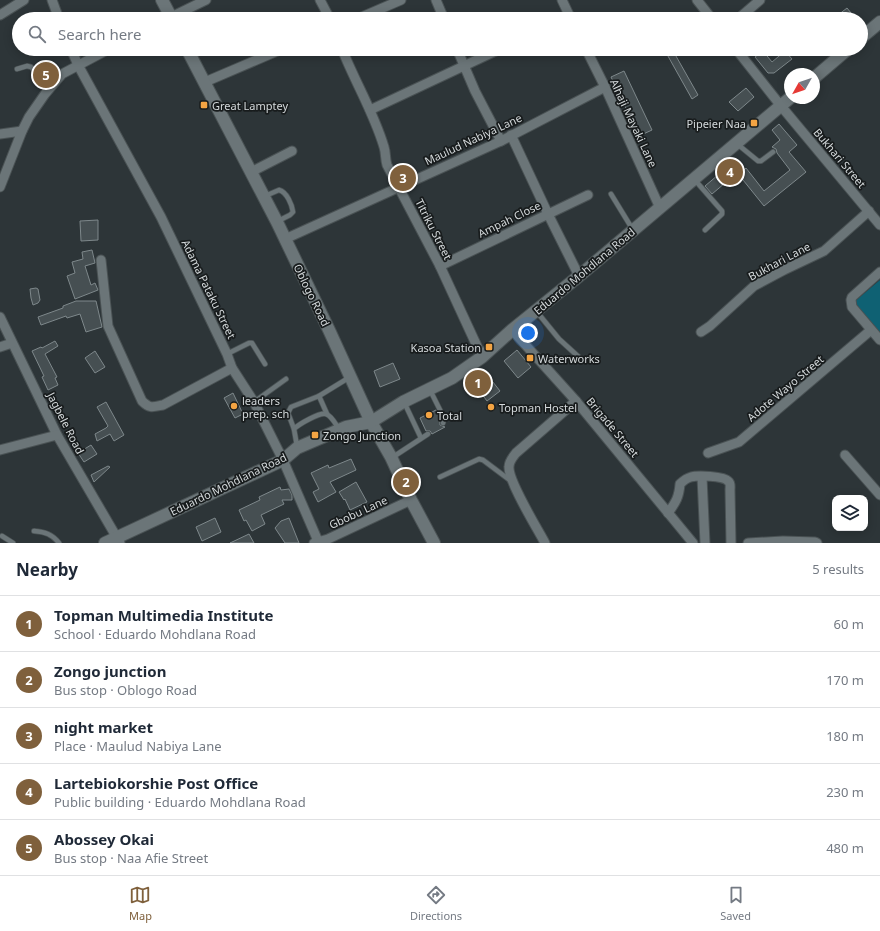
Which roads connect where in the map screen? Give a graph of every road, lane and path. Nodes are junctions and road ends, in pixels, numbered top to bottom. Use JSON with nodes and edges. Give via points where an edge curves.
{"nodes":[{"id":1,"x":24,"y":0,"type":"edge"},
{"id":2,"x":52,"y":0,"type":"edge"},
{"id":3,"x":162,"y":0,"type":"edge"},
{"id":4,"x":206,"y":0,"type":"edge"},
{"id":5,"x":320,"y":0,"type":"edge"},
{"id":6,"x":402,"y":0,"type":"edge"},
{"id":7,"x":436,"y":0,"type":"edge"},
{"id":8,"x":562,"y":0,"type":"edge"},
{"id":9,"x":697,"y":0,"type":"edge"},
{"id":10,"x":760,"y":0,"type":"edge"},
{"id":11,"x":57,"y":12,"type":"edge"},
{"id":12,"x":167,"y":12,"type":"edge"},
{"id":13,"x":182,"y":12,"type":"edge"},
{"id":14,"x":326,"y":12,"type":"edge"},
{"id":15,"x":374,"y":12,"type":"edge"},
{"id":16,"x":441,"y":12,"type":"edge"},
{"id":17,"x":565,"y":12,"type":"edge"},
{"id":18,"x":706,"y":12,"type":"edge"},
{"id":19,"x":746,"y":12,"type":"edge"},
{"id":20,"x":0,"y":15,"type":"edge"},
{"id":21,"x":880,"y":22,"type":"edge"},
{"id":22,"x":868,"y":32,"type":"edge"},
{"id":23,"x":74,"y":56,"type":"edge"},
{"id":24,"x":95,"y":56,"type":"edge"},
{"id":25,"x":191,"y":56,"type":"edge"},
{"id":26,"x":266,"y":56,"type":"edge"},
{"id":27,"x":345,"y":56,"type":"edge"},
{"id":28,"x":460,"y":56,"type":"edge"},
{"id":29,"x":486,"y":56,"type":"edge"},
{"id":30,"x":589,"y":56,"type":"edge"},
{"id":31,"x":743,"y":56,"type":"edge"},
{"id":32,"x":840,"y":56,"type":"edge"},
{"id":33,"x":78,"y":65,"type":"junction"},
{"id":34,"x":465,"y":66,"type":"junction"},
{"id":35,"x":17,"y":69,"type":"dead end"},
{"id":36,"x":820,"y":73,"type":"edge"},
{"id":37,"x":205,"y":82,"type":"junction"},
{"id":38,"x":50,"y":87,"type":"junction"},
{"id":39,"x":604,"y":87,"type":"junction"},
{"id":40,"x":784,"y":100,"type":"edge"},
{"id":41,"x":784,"y":104,"type":"edge"},
{"id":42,"x":788,"y":104,"type":"edge"},
{"id":43,"x":370,"y":110,"type":"junction"},
{"id":44,"x":22,"y":130,"type":"junction"},
{"id":45,"x":0,"y":134,"type":"edge"},
{"id":46,"x":512,"y":135,"type":"junction"},
{"id":47,"x":501,"y":141,"type":"junction"},
{"id":48,"x":736,"y":143,"type":"junction"},
{"id":49,"x":292,"y":152,"type":"dead end"},
{"id":50,"x":773,"y":152,"type":"dead end"},
{"id":51,"x":251,"y":172,"type":"junction"},
{"id":52,"x":694,"y":179,"type":"junction"},
{"id":53,"x":0,"y":187,"type":"edge"},
{"id":54,"x":399,"y":187,"type":"junction"},
{"id":55,"x":611,"y":194,"type":"dead end"},
{"id":56,"x":588,"y":195,"type":"dead end"},
{"id":57,"x":264,"y":197,"type":"junction"},
{"id":58,"x":660,"y":208,"type":"junction"},
{"id":59,"x":869,"y":211,"type":"junction"},
{"id":60,"x":548,"y":214,"type":"junction"},
{"id":61,"x":277,"y":222,"type":"junction"},
{"id":62,"x":880,"y":225,"type":"edge"},
{"id":63,"x":633,"y":230,"type":"junction"},
{"id":64,"x":705,"y":230,"type":"dead end"},
{"id":65,"x":285,"y":239,"type":"junction"},
{"id":66,"x":101,"y":260,"type":"dead end"},
{"id":67,"x":440,"y":266,"type":"junction"},
{"id":68,"x":880,"y":272,"type":"edge"},
{"id":69,"x":579,"y":276,"type":"junction"},
{"id":70,"x":536,"y":310,"type":"junction"},
{"id":71,"x":0,"y":317,"type":"edge"},
{"id":72,"x":512,"y":330,"type":"junction"},
{"id":73,"x":871,"y":330,"type":"junction"},
{"id":74,"x":701,"y":332,"type":"dead end"},
{"id":75,"x":880,"y":340,"type":"edge"},
{"id":76,"x":12,"y":343,"type":"junction"},
{"id":77,"x":0,"y":347,"type":"edge"},
{"id":78,"x":227,"y":354,"type":"junction"},
{"id":79,"x":482,"y":357,"type":"junction"},
{"id":80,"x":581,"y":359,"type":"dead end"},
{"id":81,"x":265,"y":364,"type":"dead end"},
{"id":82,"x":232,"y":368,"type":"junction"},
{"id":83,"x":350,"y":377,"type":"junction"},
{"id":84,"x":286,"y":379,"type":"dead end"},
{"id":85,"x":430,"y":390,"type":"junction"},
{"id":86,"x":319,"y":396,"type":"junction"},
{"id":87,"x":576,"y":401,"type":"junction"},
{"id":88,"x":254,"y":402,"type":"junction"},
{"id":89,"x":403,"y":402,"type":"junction"},
{"id":90,"x":327,"y":414,"type":"junction"},
{"id":91,"x":371,"y":422,"type":"junction"},
{"id":92,"x":443,"y":423,"type":"dead end"},
{"id":93,"x":294,"y":429,"type":"junction"},
{"id":94,"x":339,"y":430,"type":"junction"},
{"id":95,"x":428,"y":434,"type":"dead end"},
{"id":96,"x":57,"y":435,"type":"junction"},
{"id":97,"x":421,"y":438,"type":"junction"},
{"id":98,"x":297,"y":448,"type":"junction"},
{"id":99,"x":0,"y":450,"type":"edge"},
{"id":100,"x":708,"y":452,"type":"dead end"},
{"id":101,"x":845,"y":456,"type":"dead end"},
{"id":102,"x":392,"y":457,"type":"junction"},
{"id":103,"x":283,"y":460,"type":"junction"},
{"id":104,"x":440,"y":477,"type":"dead end"},
{"id":105,"x":702,"y":477,"type":"junction"},
{"id":106,"x":512,"y":482,"type":"junction"},
{"id":107,"x":878,"y":489,"type":"edge"},
{"id":108,"x":411,"y":500,"type":"junction"},
{"id":109,"x":668,"y":513,"type":"junction"},
{"id":110,"x":34,"y":531,"type":"dead end"},
{"id":111,"x":2,"y":536,"type":"dead end"},
{"id":112,"x":119,"y":540,"type":"edge"},
{"id":113,"x":322,"y":542,"type":"edge"},
{"id":114,"x":783,"y":542,"type":"edge"},
{"id":115,"x":13,"y":543,"type":"edge"},
{"id":116,"x":59,"y":543,"type":"edge"},
{"id":117,"x":105,"y":543,"type":"edge"},
{"id":118,"x":434,"y":543,"type":"edge"},
{"id":119,"x":545,"y":543,"type":"edge"},
{"id":120,"x":693,"y":543,"type":"edge"},
{"id":121,"x":703,"y":543,"type":"edge"},
{"id":122,"x":731,"y":543,"type":"edge"},
{"id":123,"x":748,"y":543,"type":"edge"},
{"id":124,"x":817,"y":543,"type":"edge"}],
"edges":[{"from":1,"to":20,"type":"street"},
{"from":2,"to":11,"type":"street"},
{"from":3,"to":12,"type":"main road"},
{"from":4,"to":13,"type":"street"},
{"from":5,"to":14,"type":"street"},
{"from":6,"to":15,"type":"street"},
{"from":7,"to":16,"type":"street"},
{"from":8,"to":17,"type":"street"},
{"from":9,"to":18,"type":"street"},
{"from":10,"to":19,"type":"street"},
{"from":21,"to":22,"type":"main road"},
{"from":23,"to":33,"type":"street","name":"Adama Pataku Street"},
{"from":24,"to":33,"type":"street"},
{"from":25,"to":37,"type":"main road","name":"Oblogo Road"},
{"from":26,"to":37,"type":"street"},
{"from":27,"to":43,"type":"street","name":"Titriku Street"},
{"from":28,"to":34,"type":"street"},
{"from":29,"to":34,"type":"street"},
{"from":30,"to":39,"type":"street","name":"Alhaji Mayaki Lane"},
{"from":31,"to":40,"type":"street","name":"Bukhari Street"},
{"from":32,"to":36,"type":"main road"},
{"from":33,"to":38,"type":"street","via":[[62,74]]},
{"from":33,"to":78,"type":"street","name":"Adama Pataku Street","via":[[161,217]]},
{"from":34,"to":43,"type":"street"},
{"from":34,"to":47,"type":"street","via":[[475,92]]},
{"from":35,"to":38,"type":"lane","via":[[29,66]]},
{"from":37,"to":51,"type":"main road","name":"Oblogo Road"},
{"from":38,"to":44,"type":"street","via":[[28,117]]},
{"from":39,"to":46,"type":"street","name":"Maulud Nabiya Lane"},
{"from":39,"to":58,"type":"street","name":"Alhaji Mayaki Lane"},
{"from":41,"to":48,"type":"main road","name":"Eduardo Mohdlana Road"},
{"from":42,"to":59,"type":"street","name":"Bukhari Street"},
{"from":43,"to":54,"type":"street","name":"Titriku Street","via":[[384,147],[385,160]]},
{"from":44,"to":45,"type":"street"},
{"from":44,"to":53,"type":"street"},
{"from":46,"to":47,"type":"street","name":"Maulud Nabiya Lane"},
{"from":46,"to":60,"type":"street"},
{"from":47,"to":54,"type":"street","name":"Maulud Nabiya Lane"},
{"from":48,"to":50,"type":"lane","via":[[761,161]]},
{"from":48,"to":52,"type":"main road","name":"Eduardo Mohdlana Road"},
{"from":49,"to":51,"type":"street"},
{"from":51,"to":57,"type":"main road","name":"Oblogo Road"},
{"from":52,"to":58,"type":"main road","name":"Eduardo Mohdlana Road"},
{"from":52,"to":64,"type":"lane","via":[[722,211],[722,214]]},
{"from":54,"to":65,"type":"street","name":"Maulud Nabiya Lane"},
{"from":54,"to":67,"type":"street","name":"Titriku Street"},
{"from":55,"to":63,"type":"lane"},
{"from":56,"to":60,"type":"street","name":"Ampah Close"},
{"from":57,"to":61,"type":"main road","name":"Oblogo Road"},
{"from":57,"to":61,"type":"lane","via":[[279,190],[286,194],[293,212]]},
{"from":58,"to":63,"type":"main road","name":"Eduardo Mohdlana Road"},
{"from":59,"to":62,"type":"street","name":"Bukhari Street"},
{"from":59,"to":74,"type":"street","name":"Bukhari Lane","via":[[824,252],[754,286]]},
{"from":60,"to":67,"type":"street","name":"Ampah Close"},
{"from":60,"to":69,"type":"street"},
{"from":61,"to":65,"type":"main road","name":"Oblogo Road"},
{"from":63,"to":69,"type":"main road","name":"Eduardo Mohdlana Road"},
{"from":65,"to":83,"type":"main road","name":"Oblogo Road"},
{"from":66,"to":82,"type":"street","via":[[108,326],[142,401],[148,406],[163,405]]},
{"from":67,"to":79,"type":"street","name":"Titriku Street"},
{"from":68,"to":73,"type":"street","via":[[850,300],[852,307]]},
{"from":69,"to":70,"type":"main road","name":"Eduardo Mohdlana Road"},
{"from":70,"to":72,"type":"main road","name":"Eduardo Mohdlana Road"},
{"from":70,"to":80,"type":"lane","via":[[559,339]]},
{"from":71,"to":76,"type":"street","name":"Jagbele Road"},
{"from":72,"to":79,"type":"main road","name":"Eduardo Mohdlana Road"},
{"from":72,"to":87,"type":"street","name":"Brigade Street"},
{"from":73,"to":75,"type":"street"},
{"from":73,"to":100,"type":"street","name":"Adote Wayo Street","via":[[739,442]]},
{"from":76,"to":77,"type":"street"},
{"from":76,"to":96,"type":"street","name":"Jagbele Road"},
{"from":78,"to":81,"type":"lane","via":[[252,343]]},
{"from":78,"to":82,"type":"street","name":"Adama Pataku Street"},
{"from":79,"to":85,"type":"main road","name":"Eduardo Mohdlana Road"},
{"from":82,"to":88,"type":"street","name":"Adama Pataku Street"},
{"from":83,"to":86,"type":"lane"},
{"from":83,"to":91,"type":"main road","name":"Oblogo Road"},
{"from":84,"to":88,"type":"lane"},
{"from":85,"to":89,"type":"main road","name":"Eduardo Mohdlana Road"},
{"from":85,"to":92,"type":"lane","via":[[444,418]]},
{"from":86,"to":90,"type":"lane"},
{"from":86,"to":93,"type":"lane","via":[[289,410]]},
{"from":87,"to":106,"type":"street","via":[[516,453],[509,466]]},
{"from":87,"to":109,"type":"street","name":"Brigade Street"},
{"from":88,"to":103,"type":"street","name":"Adama Pataku Street"},
{"from":89,"to":91,"type":"main road","name":"Eduardo Mohdlana Road"},
{"from":89,"to":97,"type":"lane"},
{"from":90,"to":93,"type":"lane","via":[[302,423]]},
{"from":90,"to":94,"type":"lane"},
{"from":91,"to":94,"type":"main road","name":"Eduardo Mohdlana Road"},
{"from":91,"to":102,"type":"main road","name":"Oblogo Road"},
{"from":93,"to":98,"type":"lane"},
{"from":94,"to":98,"type":"main road","name":"Eduardo Mohdlana Road"},
{"from":95,"to":97,"type":"lane"},
{"from":96,"to":99,"type":"street"},
{"from":96,"to":112,"type":"street","name":"Jagbele Road"},
{"from":97,"to":102,"type":"lane"},
{"from":98,"to":103,"type":"main road","name":"Eduardo Mohdlana Road"},
{"from":101,"to":107,"type":"street"},
{"from":102,"to":108,"type":"main road","name":"Oblogo Road"},
{"from":103,"to":112,"type":"main road","name":"Eduardo Mohdlana Road"},
{"from":103,"to":113,"type":"street","name":"Adama Pataku Street"},
{"from":104,"to":106,"type":"lane","via":[[479,458]]},
{"from":105,"to":109,"type":"street","via":[[691,476],[680,484],[679,495]]},
{"from":105,"to":121,"type":"street"},
{"from":105,"to":122,"type":"street","via":[[720,477],[730,482]]},
{"from":106,"to":119,"type":"street"},
{"from":108,"to":113,"type":"street","name":"Gbobu Lane"},
{"from":108,"to":118,"type":"main road","name":"Oblogo Road"},
{"from":109,"to":120,"type":"street","name":"Brigade Street"},
{"from":110,"to":116,"type":"lane","via":[[50,534]]},
{"from":111,"to":115,"type":"lane"},
{"from":112,"to":117,"type":"main road","name":"Eduardo Mohdlana Road"},
{"from":114,"to":123,"type":"street"},
{"from":114,"to":124,"type":"street"},
{"from":120,"to":121,"type":"street"}]}
